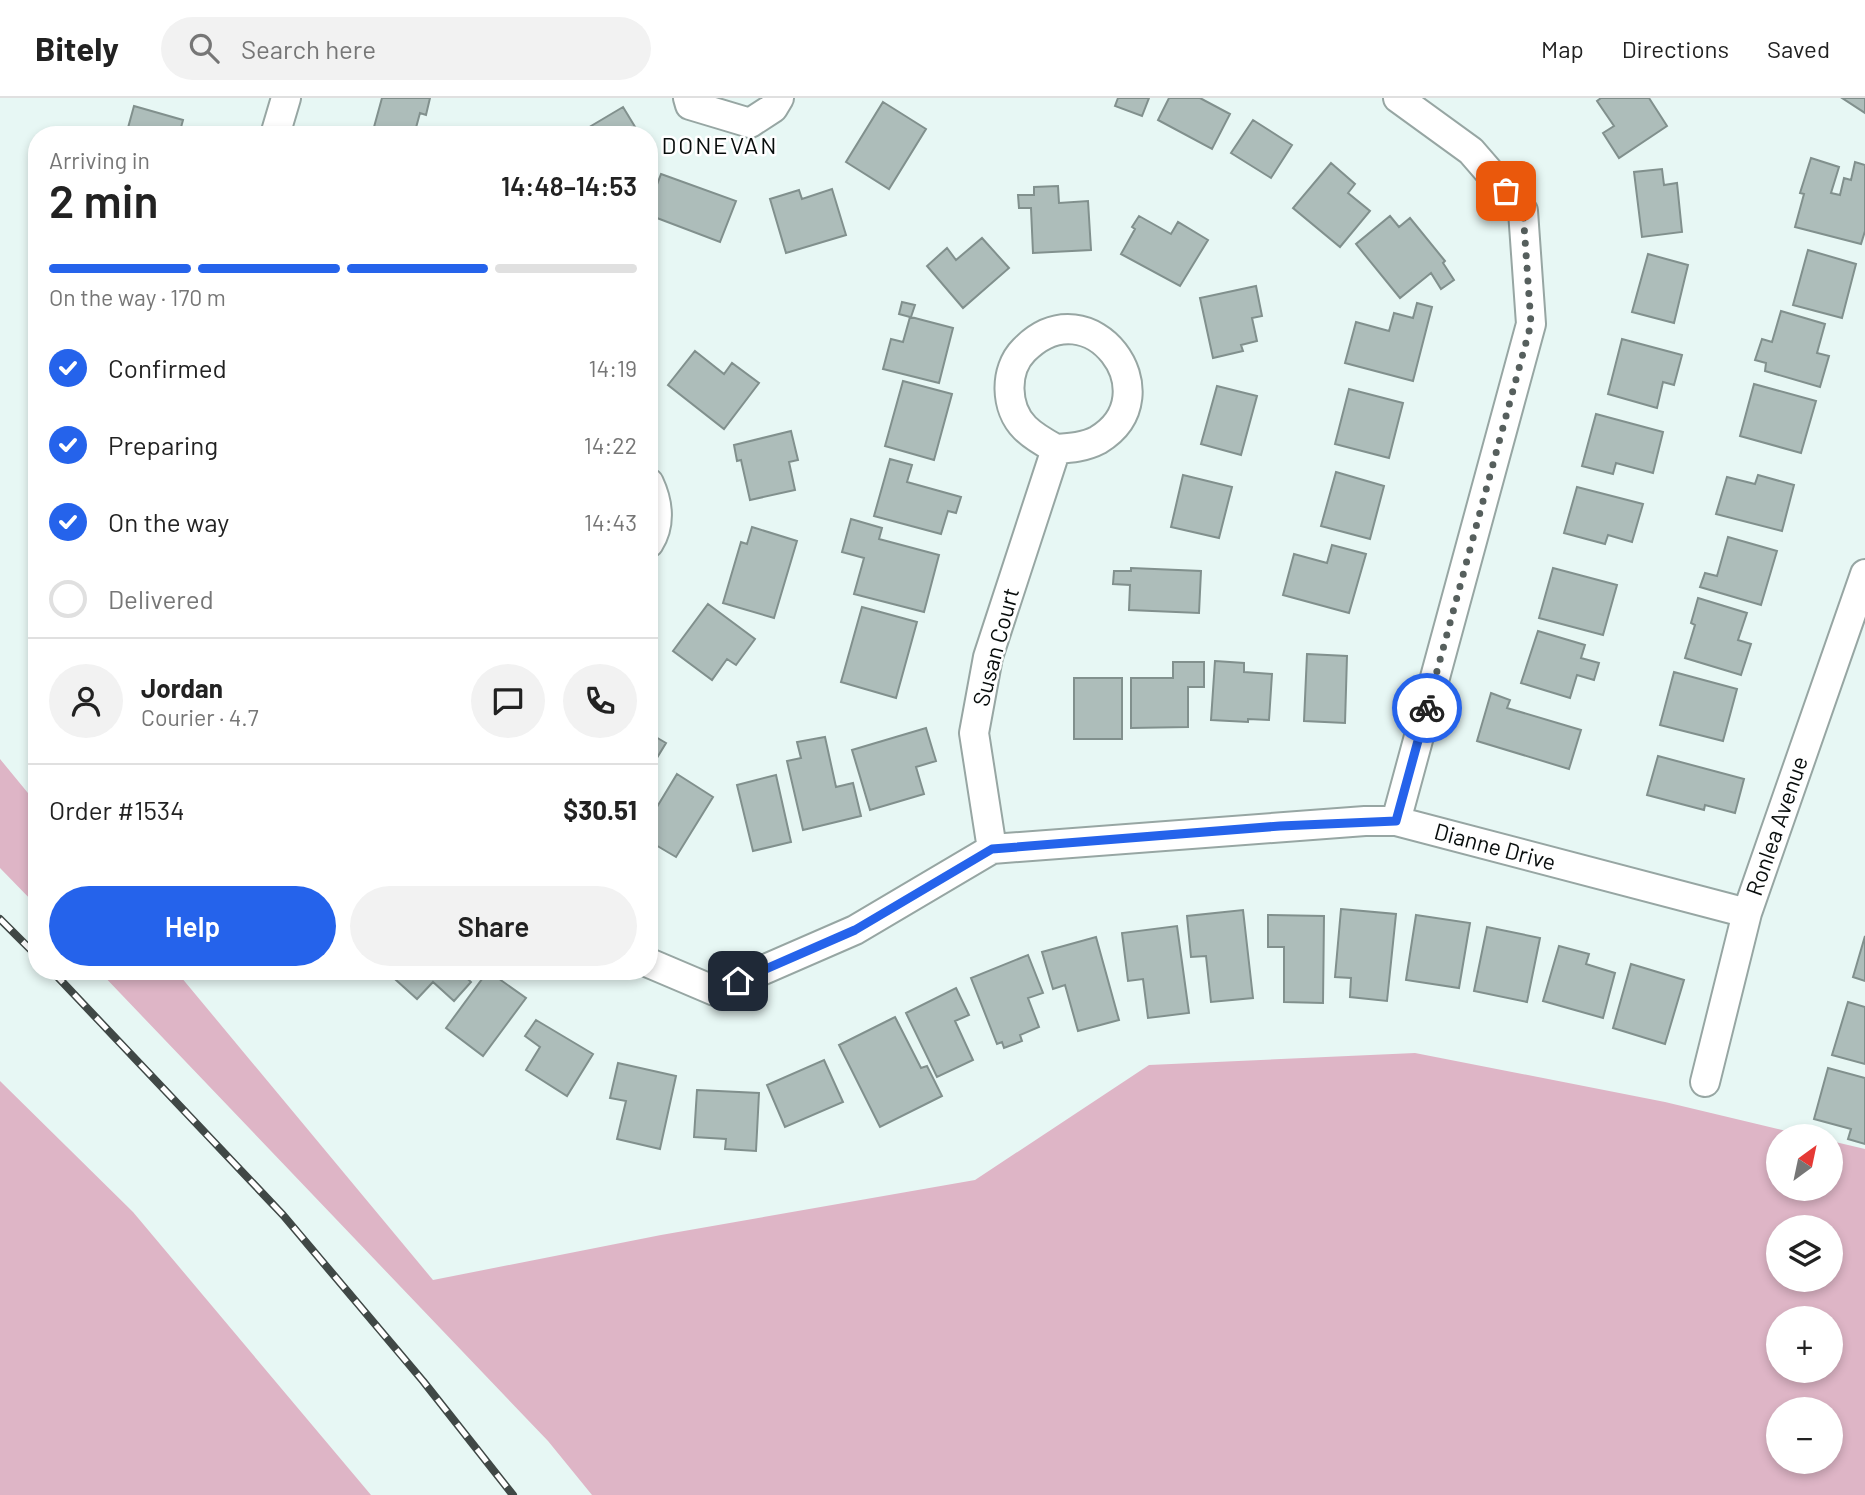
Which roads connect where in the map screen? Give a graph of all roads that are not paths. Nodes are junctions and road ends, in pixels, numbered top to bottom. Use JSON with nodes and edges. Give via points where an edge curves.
{"nodes":[{"id":1,"x":286,"y":98,"type":"edge"},
{"id":2,"x":688,"y":98,"type":"edge"},
{"id":3,"x":779,"y":98,"type":"edge"},
{"id":4,"x":1398,"y":98,"type":"edge"},
{"id":5,"x":278,"y":126,"type":"edge"},
{"id":6,"x":1056,"y":449,"type":"junction"},
{"id":7,"x":1865,"y":575,"type":"edge"},
{"id":8,"x":1396,"y":821,"type":"junction"},
{"id":9,"x":992,"y":849,"type":"junction"},
{"id":10,"x":1747,"y":913,"type":"junction"},
{"id":11,"x":658,"y":967,"type":"edge"},
{"id":12,"x":1705,"y":1082,"type":"dead end"}],
"edges":[{"from":1,"to":5,"type":"street"},
{"from":2,"to":3,"type":"street","via":[[690,105],[750,123],[773,108]]},
{"from":4,"to":8,"type":"street","via":[[1471,151],[1523,211],[1531,324]]},
{"from":6,"to":6,"type":"street","via":[[1078,447],[1111,429],[1122,414],[1127,395],[1119,358],[1091,333],[1073,329],[1053,331],[1021,352],[1009,390],[1023,427]]},
{"from":6,"to":9,"type":"street","name":"Susan Court","via":[[988,657],[974,733]]},
{"from":7,"to":10,"type":"street","name":"Ronlea Avenue"},
{"from":8,"to":9,"type":"street","name":"Dianne Drive"},
{"from":8,"to":10,"type":"street","name":"Dianne Drive"},
{"from":9,"to":11,"type":"street","name":"Dianne Drive","via":[[855,930],[715,991]]},
{"from":10,"to":12,"type":"street","name":"Ronlea Avenue"}]}
